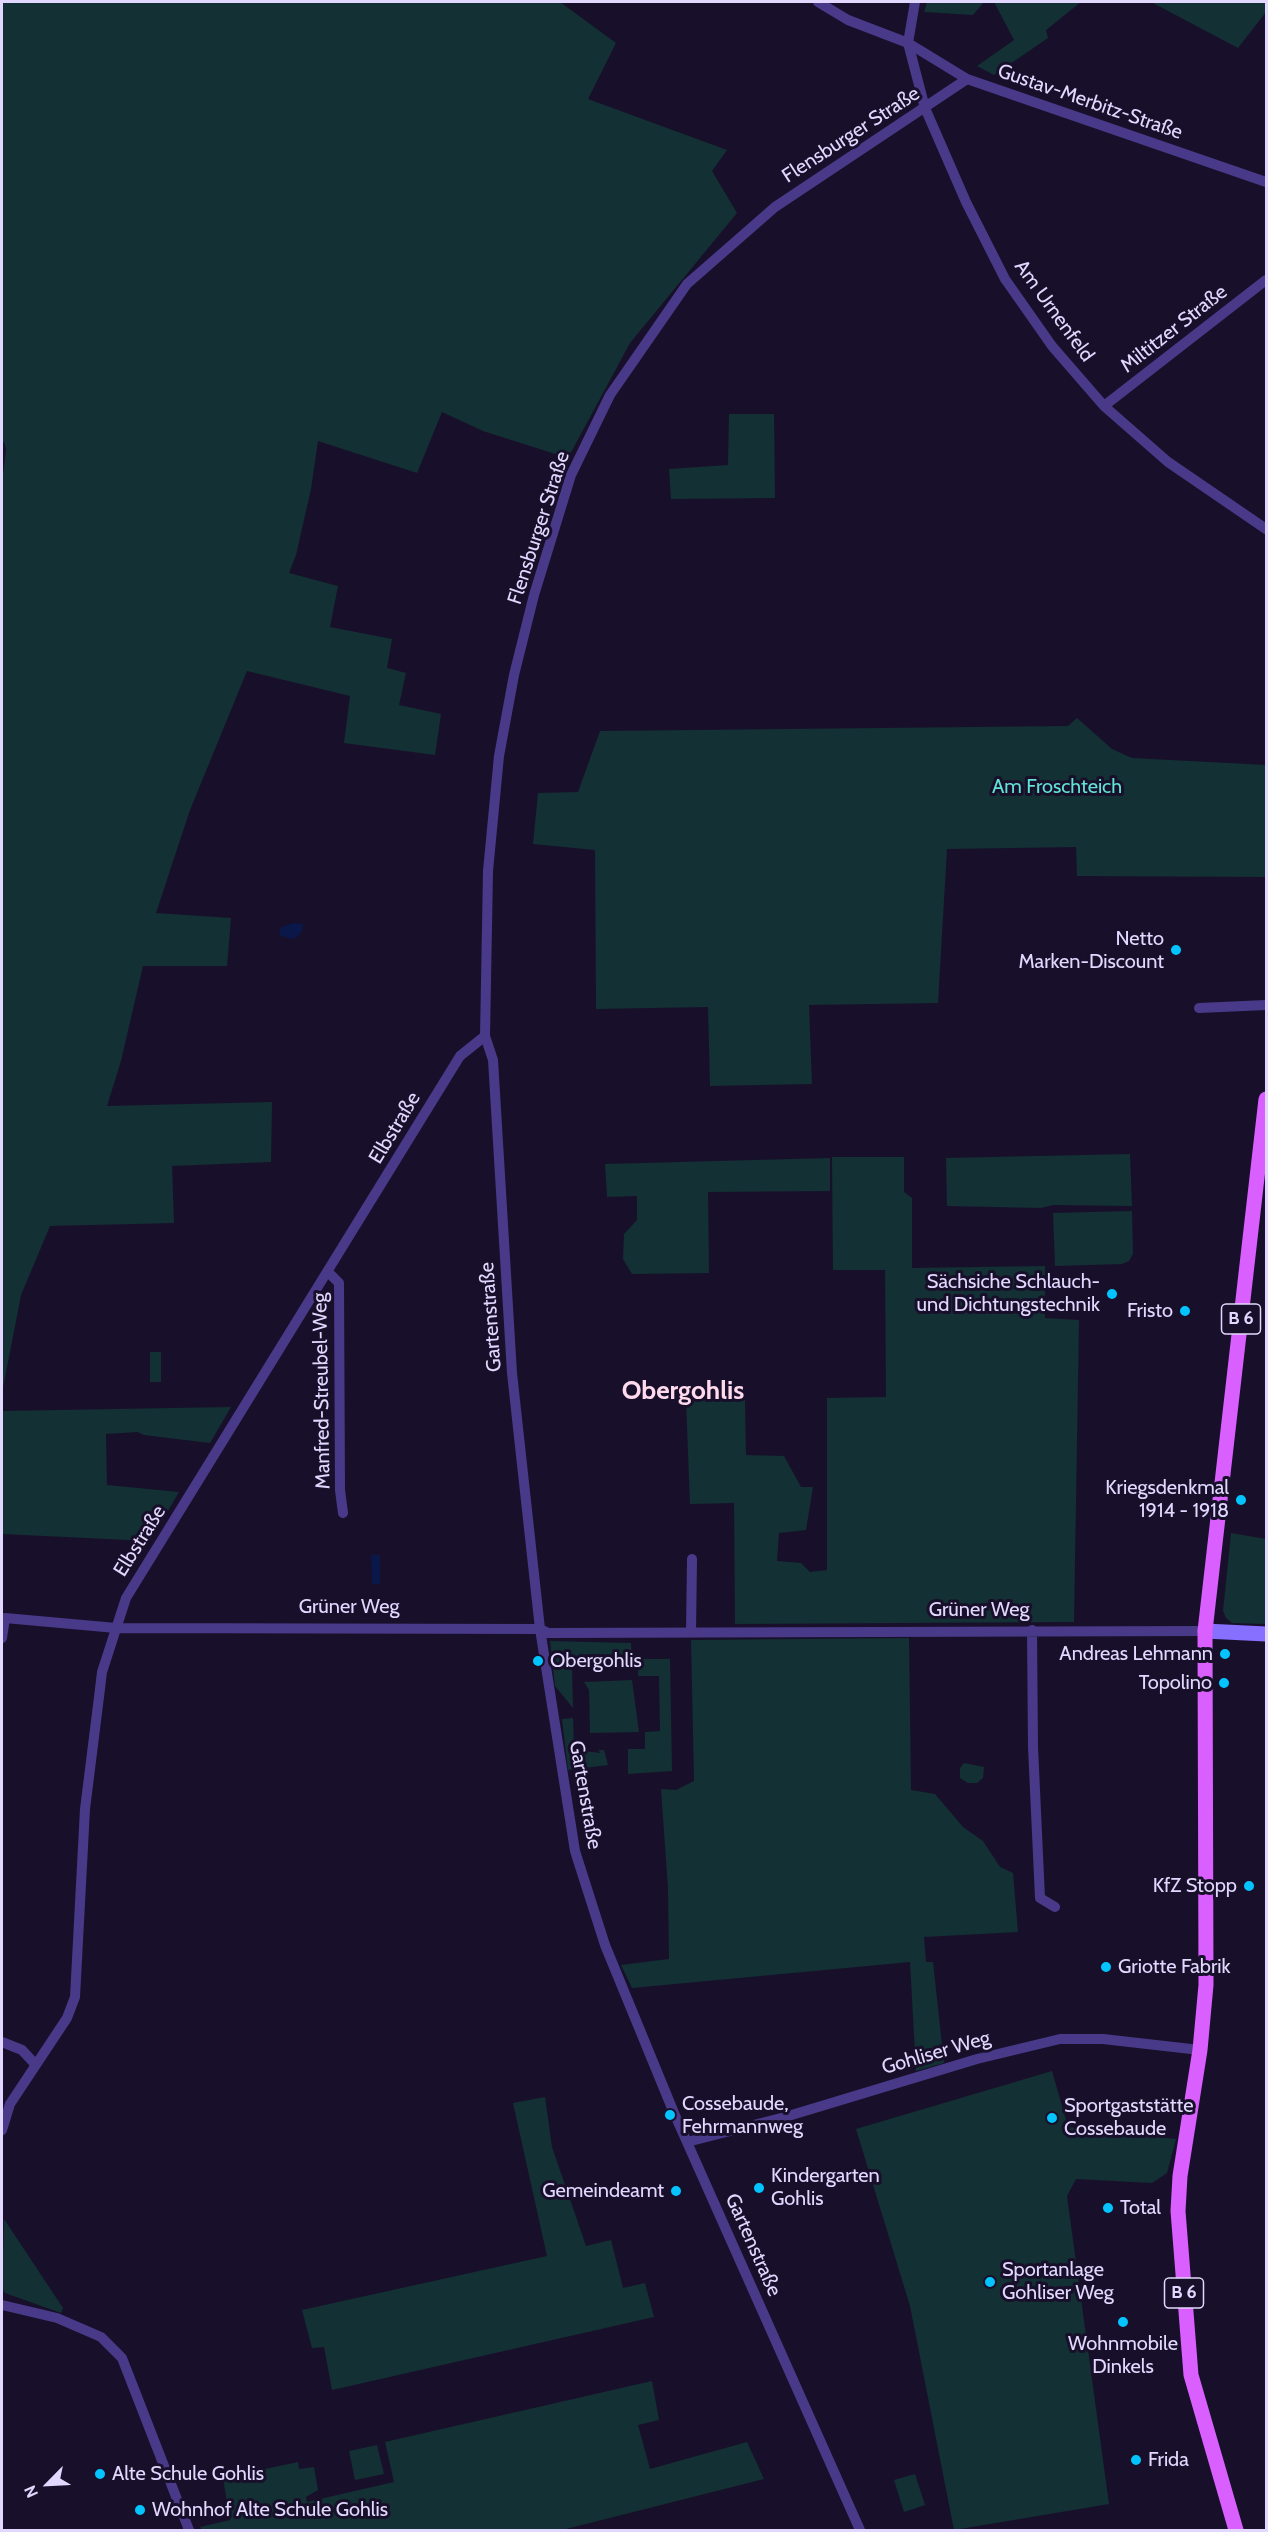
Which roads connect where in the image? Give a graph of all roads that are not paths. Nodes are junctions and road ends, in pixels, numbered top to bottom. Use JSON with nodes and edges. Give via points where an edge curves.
{"nodes":[{"id":1,"x":818,"y":2,"type":"edge"},
{"id":2,"x":915,"y":2,"type":"edge"},
{"id":3,"x":908,"y":43,"type":"junction"},
{"id":4,"x":967,"y":79,"type":"junction"},
{"id":5,"x":925,"y":108,"type":"junction"},
{"id":6,"x":1266,"y":182,"type":"edge"},
{"id":7,"x":1266,"y":280,"type":"edge"},
{"id":8,"x":1104,"y":406,"type":"junction"},
{"id":9,"x":1266,"y":528,"type":"edge"},
{"id":10,"x":1266,"y":1005,"type":"edge"},
{"id":11,"x":1199,"y":1008,"type":"dead end"},
{"id":12,"x":486,"y":1013,"type":"joint"},
{"id":13,"x":485,"y":1036,"type":"junction"},
{"id":14,"x":1266,"y":1098,"type":"edge"},
{"id":15,"x":328,"y":1272,"type":"junction"},
{"id":16,"x":344,"y":1513,"type":"dead end"},
{"id":17,"x":692,"y":1559,"type":"dead end"},
{"id":18,"x":116,"y":1628,"type":"junction"},
{"id":19,"x":540,"y":1629,"type":"junction"},
{"id":20,"x":1032,"y":1630,"type":"junction"},
{"id":21,"x":1205,"y":1631,"type":"junction"},
{"id":22,"x":691,"y":1632,"type":"junction"},
{"id":23,"x":1266,"y":1634,"type":"edge"},
{"id":24,"x":2,"y":1638,"type":"edge"},
{"id":25,"x":1055,"y":1908,"type":"dead end"},
{"id":26,"x":2,"y":2042,"type":"edge"},
{"id":27,"x":1200,"y":2050,"type":"junction"},
{"id":28,"x":35,"y":2064,"type":"junction"},
{"id":29,"x":2,"y":2130,"type":"edge"},
{"id":30,"x":687,"y":2142,"type":"junction"},
{"id":31,"x":2,"y":2305,"type":"edge"},
{"id":32,"x":189,"y":2530,"type":"edge"},
{"id":33,"x":860,"y":2530,"type":"edge"},
{"id":34,"x":1236,"y":2530,"type":"edge"}],
"edges":[{"from":1,"to":3,"type":"street","name":"Gustav-Merbitz-Straße","via":[[848,20]]},
{"from":2,"to":3,"type":"street"},
{"from":3,"to":4,"type":"street","name":"Gustav-Merbitz-Straße"},
{"from":3,"to":5,"type":"street","name":"Am Urnenfeld"},
{"from":4,"to":5,"type":"street","name":"Flensburger Straße"},
{"from":4,"to":6,"type":"street","name":"Gustav-Merbitz-Straße"},
{"from":5,"to":8,"type":"street","name":"Am Urnenfeld","via":[[1005,279],[1052,346]]},
{"from":5,"to":12,"type":"street","name":"Flensburger Straße","via":[[775,207],[687,284],[610,395],[595,425],[571,475],[555,524],[512,685],[499,756],[488,867]]},
{"from":7,"to":8,"type":"street","name":"Miltitzer Straße"},
{"from":8,"to":9,"type":"street","name":"Am Urnenfeld","via":[[1168,462]]},
{"from":10,"to":11,"type":"street"},
{"from":12,"to":13,"type":"street","name":"Gartenstraße"},
{"from":13,"to":15,"type":"street","name":"Elbstraße","via":[[460,1056]]},
{"from":13,"to":19,"type":"street","name":"Gartenstraße","via":[[493,1060],[512,1373]]},
{"from":14,"to":21,"type":"main road","number":"B 6"},
{"from":15,"to":16,"type":"street","name":"Manfred-Streubel-Weg","via":[[339,1283],[340,1490]]},
{"from":15,"to":18,"type":"street","name":"Elbstraße","via":[[126,1598]]},
{"from":17,"to":22,"type":"street"},
{"from":18,"to":19,"type":"street","name":"Grüner Weg"},
{"from":18,"to":24,"type":"street","name":"Grüner Weg","via":[[5,1618]]},
{"from":18,"to":28,"type":"street","name":"Elbstraße","via":[[102,1672],[85,1809],[75,1997],[67,2018]]},
{"from":19,"to":22,"type":"street","name":"Grüner Weg","via":[[548,1633]]},
{"from":19,"to":30,"type":"street","name":"Gartenstraße","via":[[575,1851],[605,1945]]},
{"from":20,"to":21,"type":"street","name":"Grüner Weg"},
{"from":20,"to":22,"type":"street","name":"Grüner Weg"},
{"from":20,"to":25,"type":"street","via":[[1040,1898]]},
{"from":21,"to":23,"type":"street","name":"Grüner Weg"},
{"from":21,"to":27,"type":"main road","number":"B 6","via":[[1206,1984]]},
{"from":26,"to":28,"type":"street","via":[[22,2050]]},
{"from":27,"to":30,"type":"street","name":"Gohliser Weg","via":[[1103,2038],[1060,2039]]},
{"from":27,"to":34,"type":"main road","number":"B 6","via":[[1180,2176],[1188,2348],[1195,2394]]},
{"from":28,"to":29,"type":"street","name":"Elbstraße","via":[[10,2104]]},
{"from":30,"to":33,"type":"street","name":"Gartenstraße"},
{"from":31,"to":32,"type":"street","via":[[57,2318],[101,2337],[122,2358]]}]}
